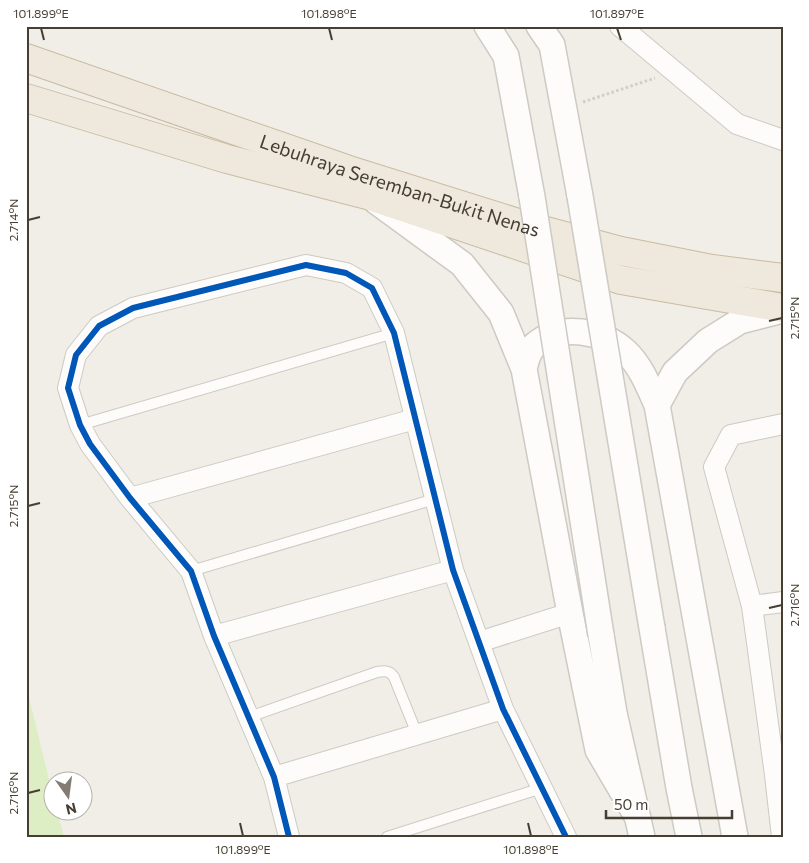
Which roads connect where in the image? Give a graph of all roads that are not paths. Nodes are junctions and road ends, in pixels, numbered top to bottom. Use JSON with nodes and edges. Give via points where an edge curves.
{"nodes":[{"id":1,"x":487,"y":26,"type":"edge"},
{"id":2,"x":539,"y":26,"type":"edge"},
{"id":3,"x":620,"y":26,"type":"edge"},
{"id":4,"x":26,"y":58,"type":"edge"},
{"id":5,"x":26,"y":98,"type":"edge"},
{"id":6,"x":783,"y":140,"type":"edge"},
{"id":7,"x":366,"y":195,"type":"junction"},
{"id":8,"x":783,"y":278,"type":"edge"},
{"id":9,"x":783,"y":309,"type":"edge"},
{"id":10,"x":394,"y":333,"type":"junction"},
{"id":11,"x":524,"y":369,"type":"junction"},
{"id":12,"x":657,"y":405,"type":"junction"},
{"id":13,"x":415,"y":420,"type":"junction"},
{"id":14,"x":783,"y":424,"type":"edge"},
{"id":15,"x":80,"y":426,"type":"junction"},
{"id":16,"x":130,"y":498,"type":"junction"},
{"id":17,"x":435,"y":499,"type":"junction"},
{"id":18,"x":191,"y":570,"type":"junction"},
{"id":19,"x":453,"y":570,"type":"junction"},
{"id":20,"x":783,"y":602,"type":"edge"},
{"id":21,"x":752,"y":606,"type":"junction"},
{"id":22,"x":570,"y":613,"type":"junction"},
{"id":23,"x":214,"y":636,"type":"junction"},
{"id":24,"x":479,"y":642,"type":"junction"},
{"id":25,"x":503,"y":709,"type":"junction"},
{"id":26,"x":248,"y":716,"type":"junction"},
{"id":27,"x":416,"y":734,"type":"junction"},
{"id":28,"x":779,"y":774,"type":"edge"},
{"id":29,"x":274,"y":777,"type":"junction"},
{"id":30,"x":542,"y":788,"type":"junction"},
{"id":31,"x":640,"y":828,"type":"edge"},
{"id":32,"x":289,"y":837,"type":"edge"},
{"id":33,"x":387,"y":837,"type":"edge"},
{"id":34,"x":566,"y":837,"type":"edge"},
{"id":35,"x":689,"y":837,"type":"edge"},
{"id":36,"x":735,"y":837,"type":"edge"},
{"id":37,"x":782,"y":837,"type":"edge"}],
"edges":[{"from":1,"to":31,"type":"street","bridge":true,"via":[[506,56],[532,197],[614,713]]},
{"from":2,"to":35,"type":"street","bridge":true,"via":[[552,45],[564,108]]},
{"from":3,"to":6,"type":"street","via":[[737,124]]},
{"from":4,"to":8,"type":"highway","name":"Lebuhraya Seremban-Bukit Nenas","via":[[349,170],[531,226],[621,251],[712,269]]},
{"from":5,"to":7,"type":"highway","name":"Lebuhraya Seremban-Bukit Nenas","via":[[227,159]]},
{"from":7,"to":9,"type":"highway","name":"Lebuhraya Seremban-Bukit Nenas","via":[[621,280]]},
{"from":7,"to":11,"type":"street","via":[[462,264],[501,313]]},
{"from":9,"to":12,"type":"street","via":[[740,321],[708,341],[674,372]]},
{"from":10,"to":13,"type":"street"},
{"from":10,"to":15,"type":"lane"},
{"from":10,"to":15,"type":"street","via":[[372,288],[346,273],[306,265],[133,308],[99,326],[76,355],[68,388]]},
{"from":11,"to":12,"type":"street","via":[[535,345],[557,332],[582,331],[613,341],[628,354],[643,375]]},
{"from":11,"to":22,"type":"street"},
{"from":12,"to":36,"type":"street"},
{"from":13,"to":16,"type":"street"},
{"from":13,"to":17,"type":"street"},
{"from":14,"to":21,"type":"street","via":[[731,435],[714,467]]},
{"from":15,"to":16,"type":"street"},
{"from":16,"to":18,"type":"street"},
{"from":17,"to":18,"type":"lane"},
{"from":17,"to":19,"type":"street"},
{"from":18,"to":23,"type":"street"},
{"from":19,"to":23,"type":"street"},
{"from":19,"to":24,"type":"street"},
{"from":20,"to":21,"type":"street"},
{"from":21,"to":28,"type":"street"},
{"from":22,"to":24,"type":"street"},
{"from":22,"to":31,"type":"street","via":[[598,750]]},
{"from":23,"to":26,"type":"street"},
{"from":24,"to":25,"type":"street"},
{"from":25,"to":27,"type":"street"},
{"from":25,"to":30,"type":"street"},
{"from":26,"to":27,"type":"lane","via":[[385,670],[394,677]]},
{"from":26,"to":29,"type":"street"},
{"from":27,"to":29,"type":"street"},
{"from":28,"to":37,"type":"street"},
{"from":29,"to":32,"type":"street"},
{"from":30,"to":33,"type":"lane"},
{"from":30,"to":34,"type":"street"}]}
